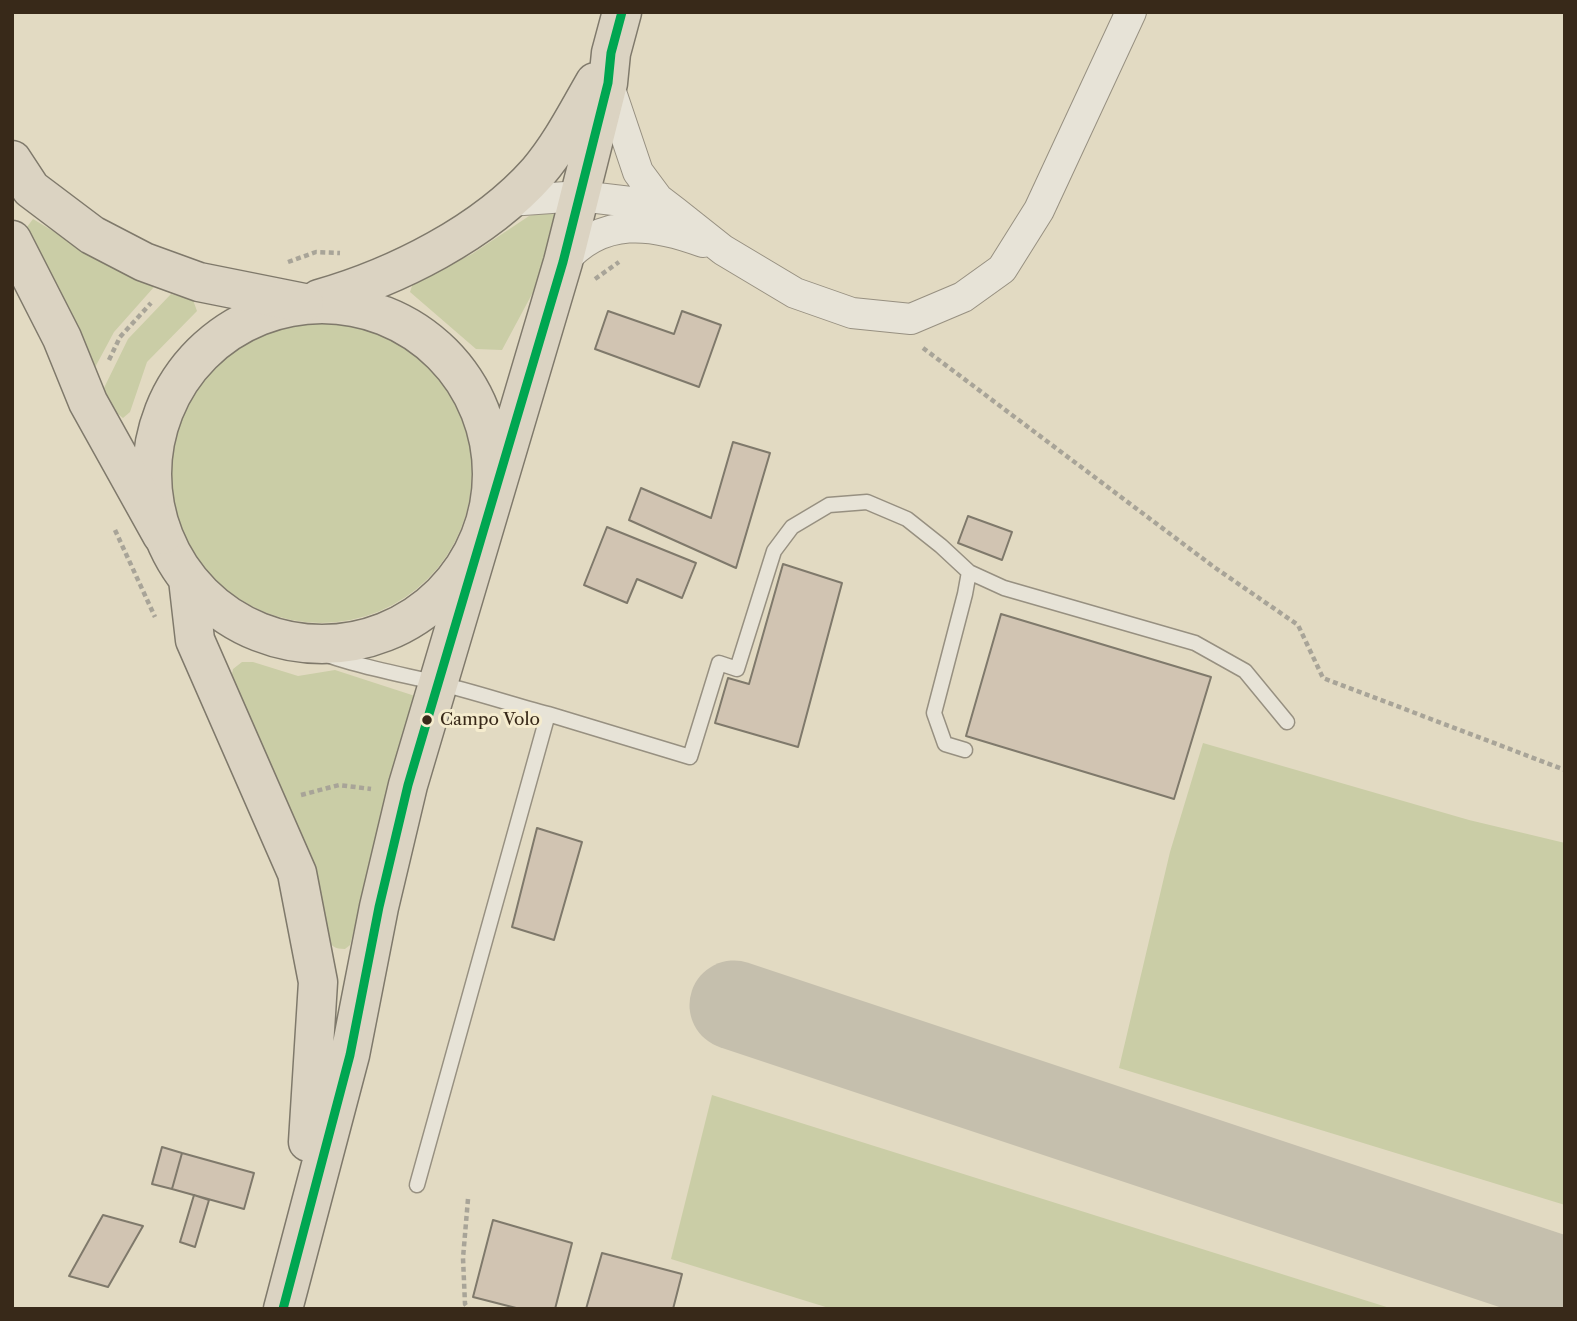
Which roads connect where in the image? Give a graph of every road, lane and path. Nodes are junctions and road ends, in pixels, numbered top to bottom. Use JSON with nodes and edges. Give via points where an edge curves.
{"nodes":[{"id":1,"x":1130,"y":12,"type":"edge"},
{"id":2,"x":621,"y":14,"type":"edge"},
{"id":3,"x":610,"y":68,"type":"junction"},
{"id":4,"x":12,"y":160,"type":"edge"},
{"id":5,"x":580,"y":196,"type":"junction"},
{"id":6,"x":509,"y":201,"type":"junction"},
{"id":7,"x":675,"y":212,"type":"junction"},
{"id":8,"x":12,"y":240,"type":"edge"},
{"id":9,"x":723,"y":250,"type":"junction"},
{"id":10,"x":348,"y":253,"type":"dead end"},
{"id":11,"x":563,"y":261,"type":"junction"},
{"id":12,"x":285,"y":262,"type":"dead end"},
{"id":13,"x":175,"y":275,"type":"junction"},
{"id":14,"x":304,"y":303,"type":"junction"},
{"id":15,"x":880,"y":315,"type":"junction"},
{"id":16,"x":88,"y":402,"type":"junction"},
{"id":17,"x":486,"y":525,"type":"junction"},
{"id":18,"x":114,"y":529,"type":"dead end"},
{"id":19,"x":162,"y":535,"type":"junction"},
{"id":20,"x":969,"y":572,"type":"junction"},
{"id":21,"x":188,"y":579,"type":"junction"},
{"id":22,"x":160,"y":628,"type":"dead end"},
{"id":23,"x":297,"y":643,"type":"junction"},
{"id":24,"x":437,"y":683,"type":"junction"},
{"id":25,"x":548,"y":714,"type":"junction"},
{"id":26,"x":1287,"y":722,"type":"dead end"},
{"id":27,"x":965,"y":750,"type":"dead end"},
{"id":28,"x":1565,"y":770,"type":"edge"},
{"id":29,"x":417,"y":1185,"type":"dead end"},
{"id":30,"x":468,"y":1199,"type":"dead end"},
{"id":31,"x":298,"y":1256,"type":"junction"},
{"id":32,"x":284,"y":1309,"type":"edge"},
{"id":33,"x":469,"y":1309,"type":"edge"}],
"edges":[{"from":1,"to":15,"type":"street","via":[[1039,210],[1002,269],[963,297],[911,319]]},
{"from":2,"to":3,"type":"main road"},
{"from":3,"to":5,"type":"main road"},
{"from":3,"to":6,"type":"main road","via":[[561,142]]},
{"from":3,"to":7,"type":"street","via":[[638,172],[658,199]]},
{"from":4,"to":13,"type":"main road","via":[[32,189],[92,236]]},
{"from":5,"to":6,"type":"street"},
{"from":5,"to":7,"type":"street"},
{"from":5,"to":11,"type":"main road"},
{"from":6,"to":14,"type":"main road","via":[[471,230],[409,264],[345,292]]},
{"from":7,"to":9,"type":"street"},
{"from":8,"to":16,"type":"main road","via":[[62,338]]},
{"from":9,"to":11,"type":"street","via":[[686,236],[633,227],[603,231],[585,240]]},
{"from":9,"to":15,"type":"street","via":[[795,293],[852,313]]},
{"from":10,"to":12,"type":"path","via":[[316,252]]},
{"from":11,"to":17,"type":"main road"},
{"from":13,"to":14,"type":"main road"},
{"from":13,"to":16,"type":"path","via":[[120,337]]},
{"from":14,"to":17,"type":"main road","via":[[360,307],[413,328],[455,365],[484,414],[494,469]]},
{"from":14,"to":19,"type":"main road","via":[[253,316],[210,344],[176,384],[156,432],[151,484]]},
{"from":15,"to":28,"type":"path","via":[[1298,625],[1323,678]]},
{"from":16,"to":19,"type":"main road"},
{"from":17,"to":23,"type":"main road","via":[[466,569],[433,605],[392,630],[345,643]]},
{"from":17,"to":24,"type":"main road"},
{"from":18,"to":22,"type":"path"},
{"from":19,"to":21,"type":"main road"},
{"from":20,"to":25,"type":"lane","via":[[907,519],[867,502],[829,506],[792,527],[774,551],[737,669],[719,663],[690,757]]},
{"from":20,"to":26,"type":"lane","via":[[1004,588],[1195,643],[1245,671]]},
{"from":20,"to":27,"type":"lane","via":[[934,713],[944,744]]},
{"from":21,"to":23,"type":"main road","via":[[219,609],[256,631]]},
{"from":21,"to":31,"type":"main road","via":[[195,640],[296,873],[318,982]]},
{"from":23,"to":24,"type":"lane","via":[[346,662]]},
{"from":24,"to":25,"type":"lane"},
{"from":24,"to":31,"type":"main road","via":[[408,785],[350,1055]]},
{"from":25,"to":29,"type":"lane"},
{"from":30,"to":33,"type":"path","via":[[463,1258]]},
{"from":31,"to":32,"type":"main road"}]}
